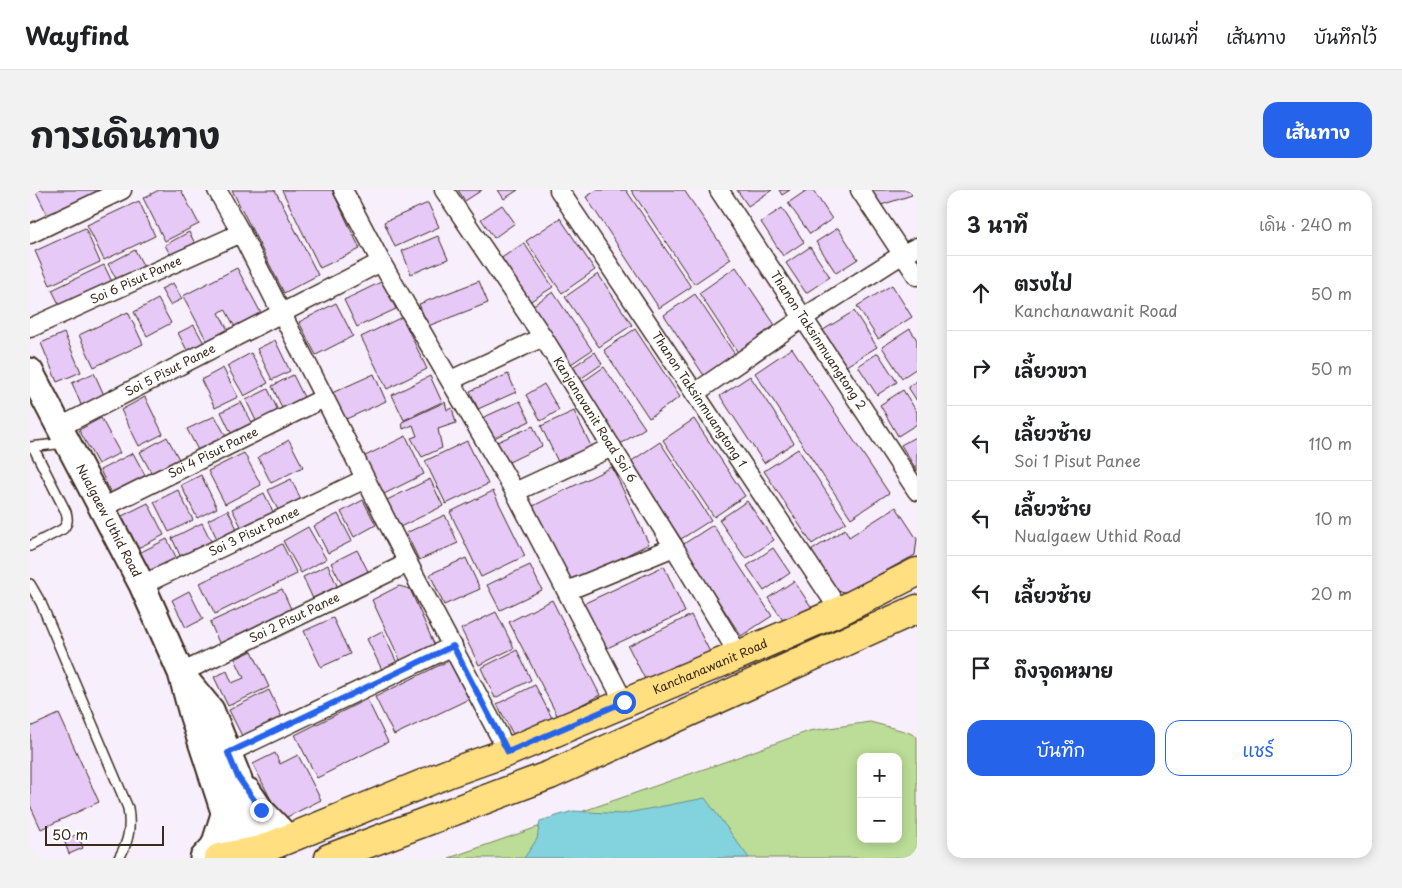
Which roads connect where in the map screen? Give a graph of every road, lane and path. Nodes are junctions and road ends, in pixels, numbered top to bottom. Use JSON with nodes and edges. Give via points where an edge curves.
{"nodes":[{"id":1,"x":122,"y":190,"type":"edge"},
{"id":2,"x":217,"y":190,"type":"edge"},
{"id":3,"x":343,"y":190,"type":"edge"},
{"id":4,"x":444,"y":190,"type":"edge"},
{"id":5,"x":719,"y":190,"type":"edge"},
{"id":6,"x":860,"y":190,"type":"edge"},
{"id":7,"x":567,"y":193,"type":"edge"},
{"id":8,"x":241,"y":233,"type":"junction"},
{"id":9,"x":30,"y":234,"type":"edge"},
{"id":10,"x":910,"y":250,"type":"edge"},
{"id":11,"x":381,"y":262,"type":"junction"},
{"id":12,"x":917,"y":276,"type":"edge"},
{"id":13,"x":282,"y":314,"type":"junction"},
{"id":14,"x":803,"y":318,"type":"junction"},
{"id":15,"x":30,"y":328,"type":"edge"},
{"id":16,"x":543,"y":337,"type":"junction"},
{"id":17,"x":30,"y":371,"type":"edge"},
{"id":18,"x":451,"y":380,"type":"junction"},
{"id":19,"x":695,"y":393,"type":"junction"},
{"id":20,"x":324,"y":398,"type":"junction"},
{"id":21,"x":64,"y":435,"type":"junction"},
{"id":22,"x":31,"y":447,"type":"edge"},
{"id":23,"x":612,"y":447,"type":"junction"},
{"id":24,"x":365,"y":479,"type":"junction"},
{"id":25,"x":917,"y":491,"type":"edge"},
{"id":26,"x":515,"y":492,"type":"junction"},
{"id":27,"x":102,"y":508,"type":"junction"},
{"id":28,"x":30,"y":546,"type":"edge"},
{"id":29,"x":674,"y":547,"type":"junction"},
{"id":30,"x":408,"y":563,"type":"junction"},
{"id":31,"x":917,"y":572,"type":"edge"},
{"id":32,"x":30,"y":584,"type":"edge"},
{"id":33,"x":142,"y":585,"type":"junction"},
{"id":34,"x":567,"y":590,"type":"junction"},
{"id":35,"x":917,"y":609,"type":"edge"},
{"id":36,"x":840,"y":611,"type":"junction"},
{"id":37,"x":453,"y":646,"type":"junction"},
{"id":38,"x":739,"y":655,"type":"junction"},
{"id":39,"x":181,"y":673,"type":"junction"},
{"id":40,"x":624,"y":702,"type":"junction"},
{"id":41,"x":508,"y":752,"type":"junction"},
{"id":42,"x":228,"y":753,"type":"junction"},
{"id":43,"x":238,"y":777,"type":"junction"},
{"id":44,"x":225,"y":811,"type":"junction"},
{"id":45,"x":289,"y":839,"type":"junction"},
{"id":46,"x":244,"y":856,"type":"edge"},
{"id":47,"x":119,"y":858,"type":"edge"},
{"id":48,"x":203,"y":858,"type":"edge"},
{"id":49,"x":329,"y":858,"type":"edge"}],
"edges":[{"from":1,"to":9,"type":"street"},
{"from":2,"to":8,"type":"street"},
{"from":3,"to":11,"type":"street"},
{"from":4,"to":16,"type":"street","name":"Kanjanavanit Road Soi 6"},
{"from":5,"to":14,"type":"street","name":"Thanon Taksinmuangtong 2"},
{"from":6,"to":10,"type":"street"},
{"from":7,"to":19,"type":"street","name":"Thanon Taksinmuangtong 1"},
{"from":8,"to":13,"type":"street"},
{"from":8,"to":15,"type":"street","name":"Soi 6 Pisut Panee"},
{"from":10,"to":12,"type":"street"},
{"from":10,"to":14,"type":"street"},
{"from":11,"to":13,"type":"street","name":"Soi 5 Pisut Panee"},
{"from":11,"to":18,"type":"street"},
{"from":13,"to":20,"type":"street"},
{"from":13,"to":21,"type":"street","name":"Soi 5 Pisut Panee"},
{"from":14,"to":19,"type":"street"},
{"from":14,"to":25,"type":"street","name":"Thanon Taksinmuangtong 2"},
{"from":16,"to":18,"type":"street"},
{"from":16,"to":23,"type":"street","name":"Kanjanavanit Road Soi 6"},
{"from":17,"to":21,"type":"street","name":"Nualgaew Uthid Road"},
{"from":18,"to":26,"type":"street"},
{"from":19,"to":36,"type":"street","name":"Thanon Taksinmuangtong 1"},
{"from":20,"to":24,"type":"street"},
{"from":20,"to":27,"type":"street","name":"Soi 4 Pisut Panee"},
{"from":21,"to":22,"type":"lane"},
{"from":21,"to":27,"type":"street","name":"Nualgaew Uthid Road"},
{"from":22,"to":28,"type":"lane","via":[[68,518],[62,529]]},
{"from":23,"to":26,"type":"street"},
{"from":23,"to":29,"type":"street","name":"Kanjanavanit Road Soi 6"},
{"from":24,"to":30,"type":"street"},
{"from":24,"to":33,"type":"street","name":"Soi 3 Pisut Panee"},
{"from":26,"to":34,"type":"street"},
{"from":27,"to":33,"type":"street","name":"Nualgaew Uthid Road"},
{"from":29,"to":34,"type":"street"},
{"from":29,"to":38,"type":"street","name":"Kanjanavanit Road Soi 6"},
{"from":30,"to":37,"type":"street"},
{"from":30,"to":39,"type":"street","name":"Soi 2 Pisut Panee"},
{"from":31,"to":36,"type":"main road","name":"Kanchanawanit Road"},
{"from":32,"to":47,"type":"lane","via":[[128,808],[129,838]]},
{"from":33,"to":39,"type":"street","name":"Nualgaew Uthid Road"},
{"from":34,"to":40,"type":"street"},
{"from":35,"to":49,"type":"main road","via":[[550,775]]},
{"from":36,"to":38,"type":"main road","name":"Kanchanawanit Road"},
{"from":37,"to":41,"type":"street"},
{"from":37,"to":42,"type":"street"},
{"from":38,"to":40,"type":"main road","name":"Kanchanawanit Road"},
{"from":39,"to":42,"type":"street","name":"Nualgaew Uthid Road","via":[[211,710]]},
{"from":39,"to":44,"type":"street","name":"Nualgaew Uthid Road"},
{"from":40,"to":41,"type":"main road","name":"Kanchanawanit Road"},
{"from":41,"to":45,"type":"main road","name":"Kanchanawanit Road"},
{"from":42,"to":43,"type":"street","name":"Nualgaew Uthid Road"},
{"from":43,"to":45,"type":"street","via":[[261,810]]},
{"from":43,"to":46,"type":"street","name":"Nualgaew Uthid Road"},
{"from":44,"to":46,"type":"street","name":"Nualgaew Uthid Road"},
{"from":44,"to":48,"type":"street","via":[[214,846]]},
{"from":45,"to":46,"type":"main road","name":"Kanchanawanit Road"}]}
